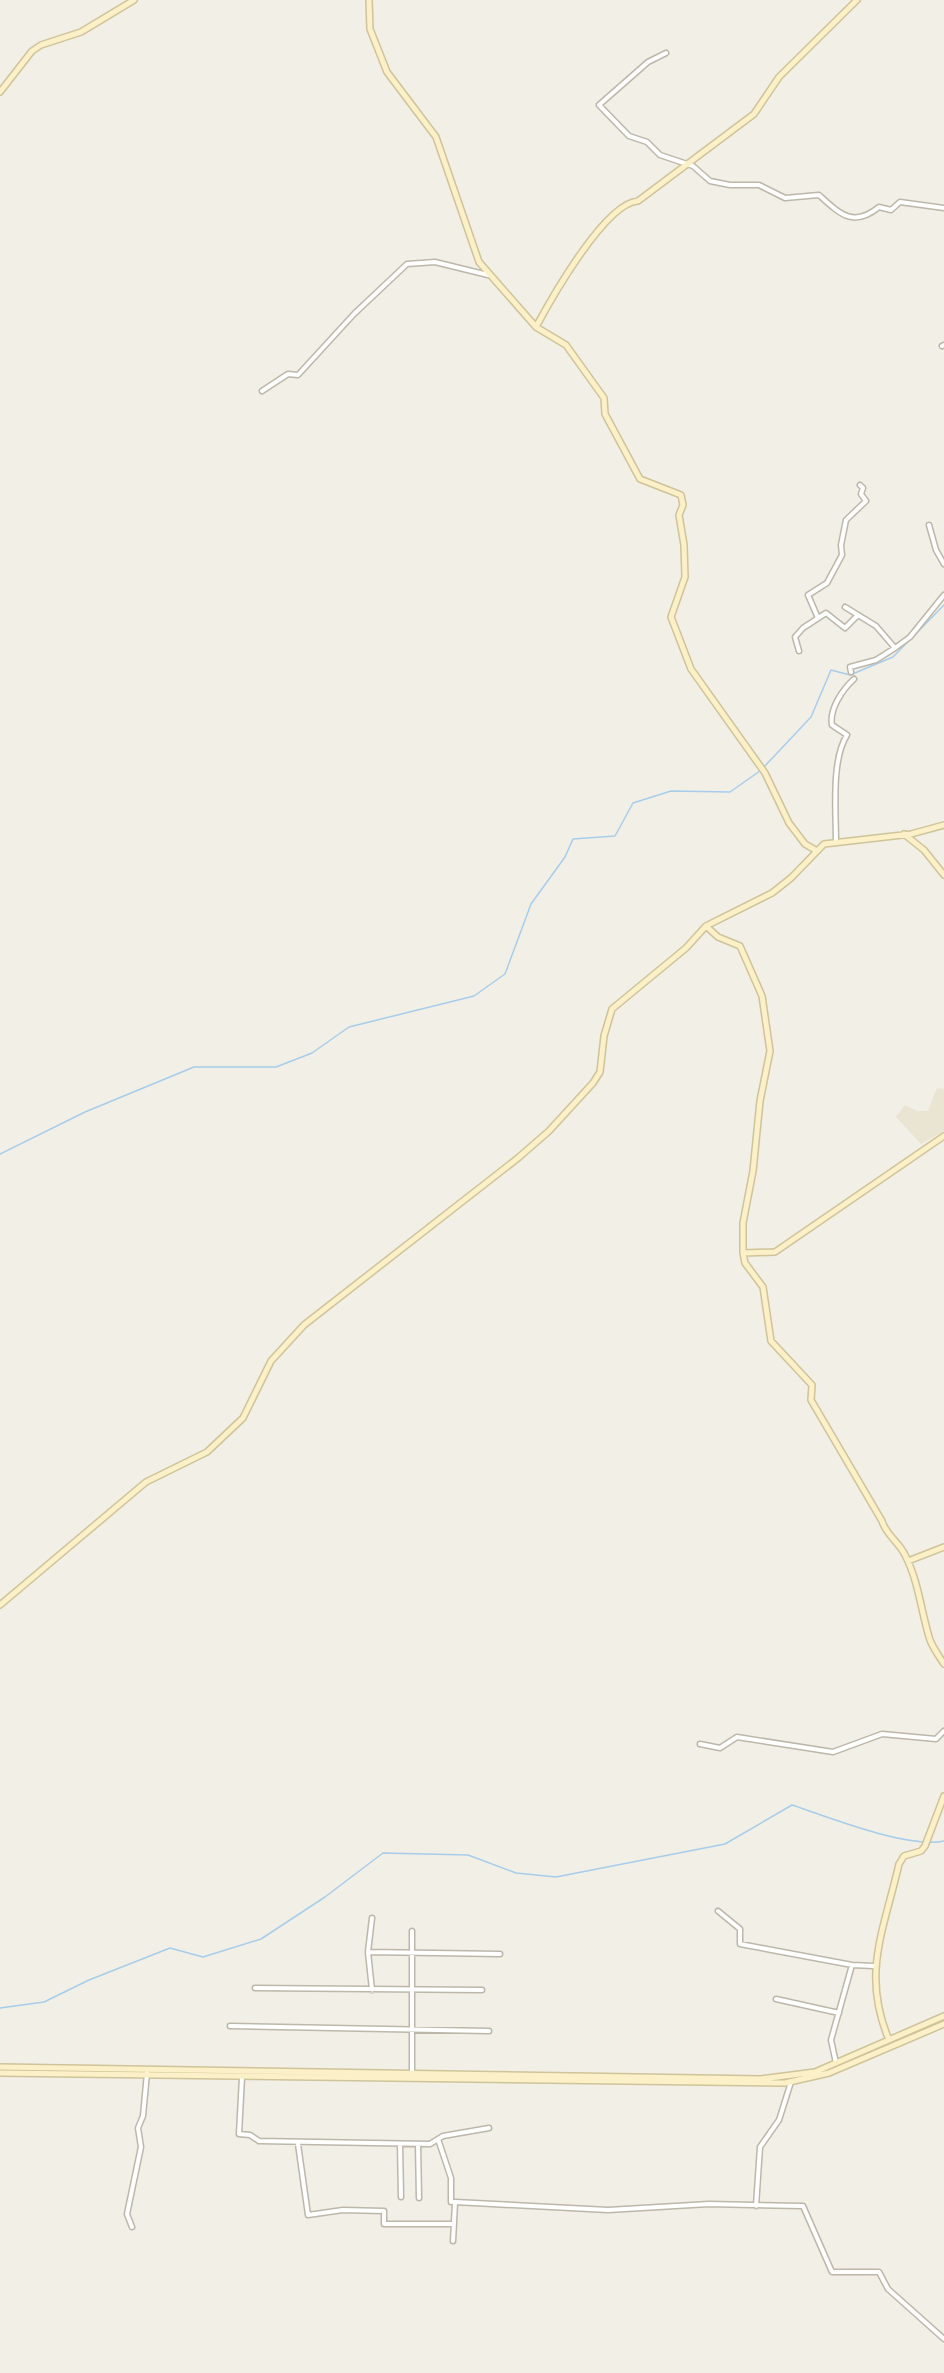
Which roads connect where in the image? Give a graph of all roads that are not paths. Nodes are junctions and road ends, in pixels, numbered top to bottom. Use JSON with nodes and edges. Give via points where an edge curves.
{"nodes":[{"id":1,"x":134,"y":0,"type":"edge"},
{"id":2,"x":369,"y":0,"type":"edge"},
{"id":3,"x":857,"y":0,"type":"edge"},
{"id":4,"x":666,"y":53,"type":"dead end"},
{"id":5,"x":0,"y":92,"type":"edge"},
{"id":6,"x":686,"y":165,"type":"junction"},
{"id":7,"x":944,"y":208,"type":"edge"},
{"id":8,"x":488,"y":275,"type":"junction"},
{"id":9,"x":536,"y":327,"type":"junction"},
{"id":10,"x":262,"y":391,"type":"dead end"},
{"id":11,"x":860,"y":485,"type":"dead end"},
{"id":12,"x":929,"y":525,"type":"dead end"},
{"id":13,"x":944,"y":564,"type":"edge"},
{"id":14,"x":944,"y":596,"type":"edge"},
{"id":15,"x":845,"y":607,"type":"dead end"},
{"id":16,"x":857,"y":616,"type":"junction"},
{"id":17,"x":818,"y":618,"type":"junction"},
{"id":18,"x":895,"y":648,"type":"junction"},
{"id":19,"x":799,"y":651,"type":"dead end"},
{"id":20,"x":851,"y":672,"type":"dead end"},
{"id":21,"x":854,"y":679,"type":"dead end"},
{"id":22,"x":944,"y":825,"type":"edge"},
{"id":23,"x":904,"y":834,"type":"junction"},
{"id":24,"x":836,"y":842,"type":"junction"},
{"id":25,"x":817,"y":850,"type":"junction"},
{"id":26,"x":944,"y":875,"type":"edge"},
{"id":27,"x":706,"y":926,"type":"junction"},
{"id":28,"x":944,"y":1136,"type":"edge"},
{"id":29,"x":742,"y":1253,"type":"junction"},
{"id":30,"x":944,"y":1547,"type":"edge"},
{"id":31,"x":908,"y":1561,"type":"junction"},
{"id":32,"x":0,"y":1605,"type":"edge"},
{"id":33,"x":944,"y":1664,"type":"edge"},
{"id":34,"x":944,"y":1731,"type":"edge"},
{"id":35,"x":700,"y":1744,"type":"dead end"},
{"id":36,"x":944,"y":1796,"type":"edge"},
{"id":37,"x":718,"y":1911,"type":"dead end"},
{"id":38,"x":372,"y":1918,"type":"dead end"},
{"id":39,"x":412,"y":1931,"type":"dead end"},
{"id":40,"x":368,"y":1952,"type":"junction"},
{"id":41,"x":412,"y":1953,"type":"junction"},
{"id":42,"x":500,"y":1954,"type":"dead end"},
{"id":43,"x":852,"y":1965,"type":"junction"},
{"id":44,"x":874,"y":1966,"type":"junction"},
{"id":45,"x":255,"y":1988,"type":"dead end"},
{"id":46,"x":372,"y":1990,"type":"junction"},
{"id":47,"x":412,"y":1990,"type":"junction"},
{"id":48,"x":482,"y":1990,"type":"dead end"},
{"id":49,"x":776,"y":2000,"type":"dead end"},
{"id":50,"x":839,"y":2013,"type":"junction"},
{"id":51,"x":944,"y":2016,"type":"edge"},
{"id":52,"x":944,"y":2024,"type":"edge"},
{"id":53,"x":230,"y":2026,"type":"dead end"},
{"id":54,"x":413,"y":2029,"type":"junction"},
{"id":55,"x":489,"y":2031,"type":"dead end"},
{"id":56,"x":889,"y":2040,"type":"junction"},
{"id":57,"x":836,"y":2064,"type":"junction"},
{"id":58,"x":0,"y":2067,"type":"edge"},
{"id":59,"x":147,"y":2072,"type":"junction"},
{"id":60,"x":0,"y":2073,"type":"edge"},
{"id":61,"x":412,"y":2073,"type":"junction"},
{"id":62,"x":242,"y":2077,"type":"junction"},
{"id":63,"x":791,"y":2082,"type":"junction"},
{"id":64,"x":489,"y":2128,"type":"dead end"},
{"id":65,"x":438,"y":2139,"type":"junction"},
{"id":66,"x":298,"y":2144,"type":"junction"},
{"id":67,"x":400,"y":2144,"type":"junction"},
{"id":68,"x":418,"y":2144,"type":"junction"},
{"id":69,"x":401,"y":2197,"type":"dead end"},
{"id":70,"x":419,"y":2198,"type":"dead end"},
{"id":71,"x":455,"y":2202,"type":"junction"},
{"id":72,"x":756,"y":2206,"type":"junction"},
{"id":73,"x":454,"y":2224,"type":"junction"},
{"id":74,"x":132,"y":2227,"type":"dead end"},
{"id":75,"x":453,"y":2241,"type":"dead end"},
{"id":76,"x":944,"y":2339,"type":"edge"}],
"edges":[{"from":1,"to":5,"type":"street","via":[[81,32],[32,51]]},
{"from":2,"to":8,"type":"street","via":[[370,29],[387,72],[436,137],[479,262]]},
{"from":3,"to":6,"type":"street","via":[[779,77],[754,114]]},
{"from":4,"to":6,"type":"street","via":[[648,62],[599,105],[629,136]]},
{"from":6,"to":7,"type":"street","via":[[693,166],[710,181],[759,184],[785,198],[819,195],[839,214],[855,218],[868,216],[879,207],[891,210],[900,202]]},
{"from":6,"to":9,"type":"street","via":[[638,201],[629,201],[606,222],[566,273]]},
{"from":8,"to":9,"type":"street"},
{"from":8,"to":10,"type":"street","via":[[435,262],[407,264],[298,375],[288,374]]},
{"from":9,"to":25,"type":"street","via":[[566,345],[604,398],[605,414],[640,479],[681,495],[685,577],[671,616],[691,669],[762,770],[789,823],[805,844]]},
{"from":11,"to":17,"type":"street","via":[[867,501],[846,520],[842,555],[827,583],[808,595]]},
{"from":12,"to":13,"type":"street"},
{"from":14,"to":18,"type":"street"},
{"from":15,"to":16,"type":"street"},
{"from":16,"to":17,"type":"street","via":[[845,628],[826,612]]},
{"from":16,"to":18,"type":"street","via":[[876,626]]},
{"from":17,"to":19,"type":"street","via":[[795,637]]},
{"from":18,"to":20,"type":"street","via":[[876,660],[850,667]]},
{"from":21,"to":24,"type":"street","via":[[839,695],[831,721],[847,735],[839,748],[835,777]]},
{"from":22,"to":23,"type":"street"},
{"from":23,"to":24,"type":"street"},
{"from":23,"to":26,"type":"street","via":[[924,850]]},
{"from":24,"to":25,"type":"street"},
{"from":25,"to":27,"type":"street","via":[[772,893]]},
{"from":27,"to":29,"type":"street","via":[[718,937],[740,946],[762,996],[769,1032],[770,1051],[743,1222]]},
{"from":27,"to":32,"type":"street","via":[[686,948],[612,1009],[600,1072],[549,1131],[304,1325],[271,1361],[243,1418],[207,1452],[146,1482]]},
{"from":28,"to":29,"type":"street","via":[[775,1252]]},
{"from":29,"to":31,"type":"street","via":[[763,1287],[771,1341],[813,1385],[811,1400],[885,1531],[894,1537]]},
{"from":30,"to":31,"type":"street"},
{"from":31,"to":33,"type":"street","via":[[931,1641]]},
{"from":34,"to":35,"type":"street","via":[[936,1739],[882,1734],[833,1752],[737,1737],[720,1748]]},
{"from":36,"to":44,"type":"street","via":[[921,1851],[904,1856],[899,1864]]},
{"from":37,"to":43,"type":"street","via":[[740,1929],[740,1944]]},
{"from":38,"to":40,"type":"street"},
{"from":39,"to":41,"type":"street"},
{"from":40,"to":41,"type":"street"},
{"from":40,"to":46,"type":"street"},
{"from":41,"to":42,"type":"street"},
{"from":41,"to":47,"type":"street"},
{"from":43,"to":44,"type":"street"},
{"from":43,"to":50,"type":"street"},
{"from":44,"to":56,"type":"street","via":[[877,2013]]},
{"from":45,"to":46,"type":"street"},
{"from":46,"to":47,"type":"street"},
{"from":47,"to":48,"type":"street"},
{"from":47,"to":54,"type":"street"},
{"from":49,"to":50,"type":"street"},
{"from":50,"to":57,"type":"street","via":[[831,2040]]},
{"from":51,"to":56,"type":"street"},
{"from":52,"to":63,"type":"street","via":[[829,2073]]},
{"from":53,"to":54,"type":"street"},
{"from":54,"to":55,"type":"street"},
{"from":54,"to":61,"type":"street"},
{"from":56,"to":57,"type":"street"},
{"from":57,"to":61,"type":"street","via":[[791,2077],[761,2079]]},
{"from":58,"to":59,"type":"street"},
{"from":59,"to":60,"type":"street"},
{"from":59,"to":61,"type":"street"},
{"from":59,"to":62,"type":"street"},
{"from":59,"to":74,"type":"street","via":[[143,2116],[138,2128],[141,2147],[127,2214]]},
{"from":62,"to":63,"type":"street"},
{"from":62,"to":66,"type":"street","via":[[239,2134],[259,2141]]},
{"from":63,"to":72,"type":"street","via":[[779,2120],[760,2147]]},
{"from":64,"to":65,"type":"street"},
{"from":65,"to":68,"type":"street"},
{"from":65,"to":71,"type":"street","via":[[452,2178],[451,2202]]},
{"from":66,"to":67,"type":"street"},
{"from":66,"to":73,"type":"street","via":[[308,2215],[343,2210],[384,2211],[384,2224]]},
{"from":67,"to":68,"type":"street"},
{"from":67,"to":69,"type":"street"},
{"from":68,"to":70,"type":"street"},
{"from":71,"to":72,"type":"street","via":[[608,2210],[709,2204]]},
{"from":71,"to":73,"type":"street"},
{"from":72,"to":76,"type":"street","via":[[803,2206],[832,2272],[879,2272],[888,2289]]},
{"from":73,"to":75,"type":"street"}]}
